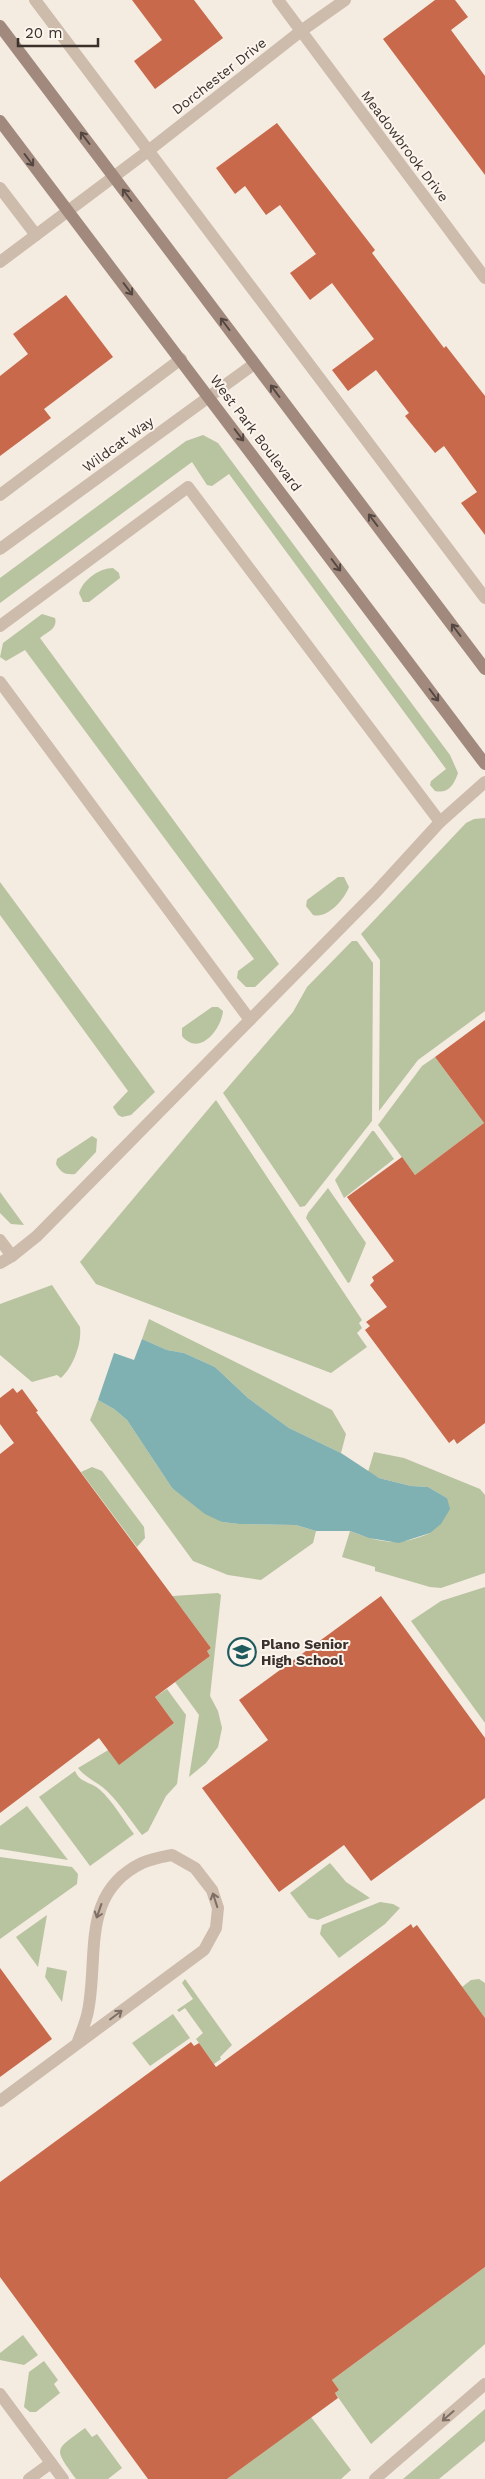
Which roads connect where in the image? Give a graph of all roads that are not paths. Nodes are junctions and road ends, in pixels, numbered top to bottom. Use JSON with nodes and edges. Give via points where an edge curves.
{"nodes":[{"id":1,"x":35,"y":0,"type":"edge"},
{"id":2,"x":278,"y":0,"type":"edge"},
{"id":3,"x":344,"y":0,"type":"edge"},
{"id":4,"x":0,"y":26,"type":"edge"},
{"id":5,"x":301,"y":31,"type":"junction"},
{"id":6,"x":0,"y":121,"type":"edge"},
{"id":7,"x":148,"y":151,"type":"junction"},
{"id":8,"x":114,"y":177,"type":"junction"},
{"id":9,"x":0,"y":188,"type":"edge"},
{"id":10,"x":68,"y":211,"type":"junction"},
{"id":11,"x":36,"y":235,"type":"junction"},
{"id":12,"x":0,"y":262,"type":"edge"},
{"id":13,"x":485,"y":278,"type":"edge"},
{"id":14,"x":181,"y":359,"type":"junction"},
{"id":15,"x":254,"y":364,"type":"junction"},
{"id":16,"x":210,"y":396,"type":"junction"},
{"id":17,"x":0,"y":495,"type":"edge"},
{"id":18,"x":0,"y":549,"type":"edge"},
{"id":19,"x":485,"y":598,"type":"edge"},
{"id":20,"x":0,"y":626,"type":"edge"},
{"id":21,"x":485,"y":669,"type":"edge"},
{"id":22,"x":0,"y":682,"type":"edge"},
{"id":23,"x":485,"y":764,"type":"edge"},
{"id":24,"x":485,"y":782,"type":"edge"},
{"id":25,"x":440,"y":822,"type":"junction"},
{"id":26,"x":250,"y":1020,"type":"junction"},
{"id":27,"x":0,"y":1240,"type":"edge"},
{"id":28,"x":12,"y":1256,"type":"junction"},
{"id":29,"x":0,"y":1263,"type":"edge"},
{"id":30,"x":77,"y":2044,"type":"junction"},
{"id":31,"x":0,"y":2101,"type":"edge"},
{"id":32,"x":485,"y":2384,"type":"edge"},
{"id":33,"x":0,"y":2394,"type":"edge"},
{"id":34,"x":51,"y":2463,"type":"junction"},
{"id":35,"x":29,"y":2479,"type":"edge"},
{"id":36,"x":62,"y":2479,"type":"edge"},
{"id":37,"x":376,"y":2479,"type":"edge"}],
"edges":[{"from":1,"to":7,"type":"street"},
{"from":2,"to":5,"type":"street","name":"Meadowbrook Drive"},
{"from":3,"to":5,"type":"street","name":"Dorchester Drive"},
{"from":8,"to":4,"type":"main road","one_way":true},
{"from":5,"to":7,"type":"street","name":"Dorchester Drive"},
{"from":5,"to":13,"type":"street","name":"Meadowbrook Drive"},
{"from":6,"to":10,"type":"main road","name":"West Park Boulevard","one_way":true},
{"from":7,"to":8,"type":"street","name":"Dorchester Drive"},
{"from":7,"to":19,"type":"street"},
{"from":8,"to":10,"type":"street","name":"Dorchester Drive"},
{"from":15,"to":8,"type":"main road","one_way":true},
{"from":9,"to":11,"type":"street"},
{"from":10,"to":11,"type":"street","name":"Dorchester Drive"},
{"from":10,"to":14,"type":"main road","name":"West Park Boulevard","one_way":true},
{"from":11,"to":12,"type":"street","name":"Dorchester Drive"},
{"from":14,"to":16,"type":"main road","name":"West Park Boulevard"},
{"from":14,"to":17,"type":"street"},
{"from":15,"to":16,"type":"street","name":"Wildcat Way"},
{"from":21,"to":15,"type":"main road","one_way":true},
{"from":16,"to":18,"type":"street","name":"Wildcat Way"},
{"from":16,"to":23,"type":"main road","name":"West Park Boulevard","one_way":true},
{"from":20,"to":25,"type":"street","via":[[188,487]]},
{"from":22,"to":26,"type":"street"},
{"from":24,"to":25,"type":"street"},
{"from":25,"to":26,"type":"street"},
{"from":26,"to":28,"type":"street","via":[[37,1236]]},
{"from":27,"to":28,"type":"street"},
{"from":28,"to":29,"type":"street"},
{"from":30,"to":30,"type":"street","one_way":true,"via":[[204,1950],[216,1928],[218,1908],[212,1890],[195,1868],[172,1855],[143,1862],[123,1875],[105,1894],[96,1921],[88,2012]]},
{"from":30,"to":31,"type":"street"},
{"from":32,"to":37,"type":"street","one_way":true},
{"from":33,"to":34,"type":"street"},
{"from":34,"to":35,"type":"street"},
{"from":34,"to":36,"type":"street"}]}
